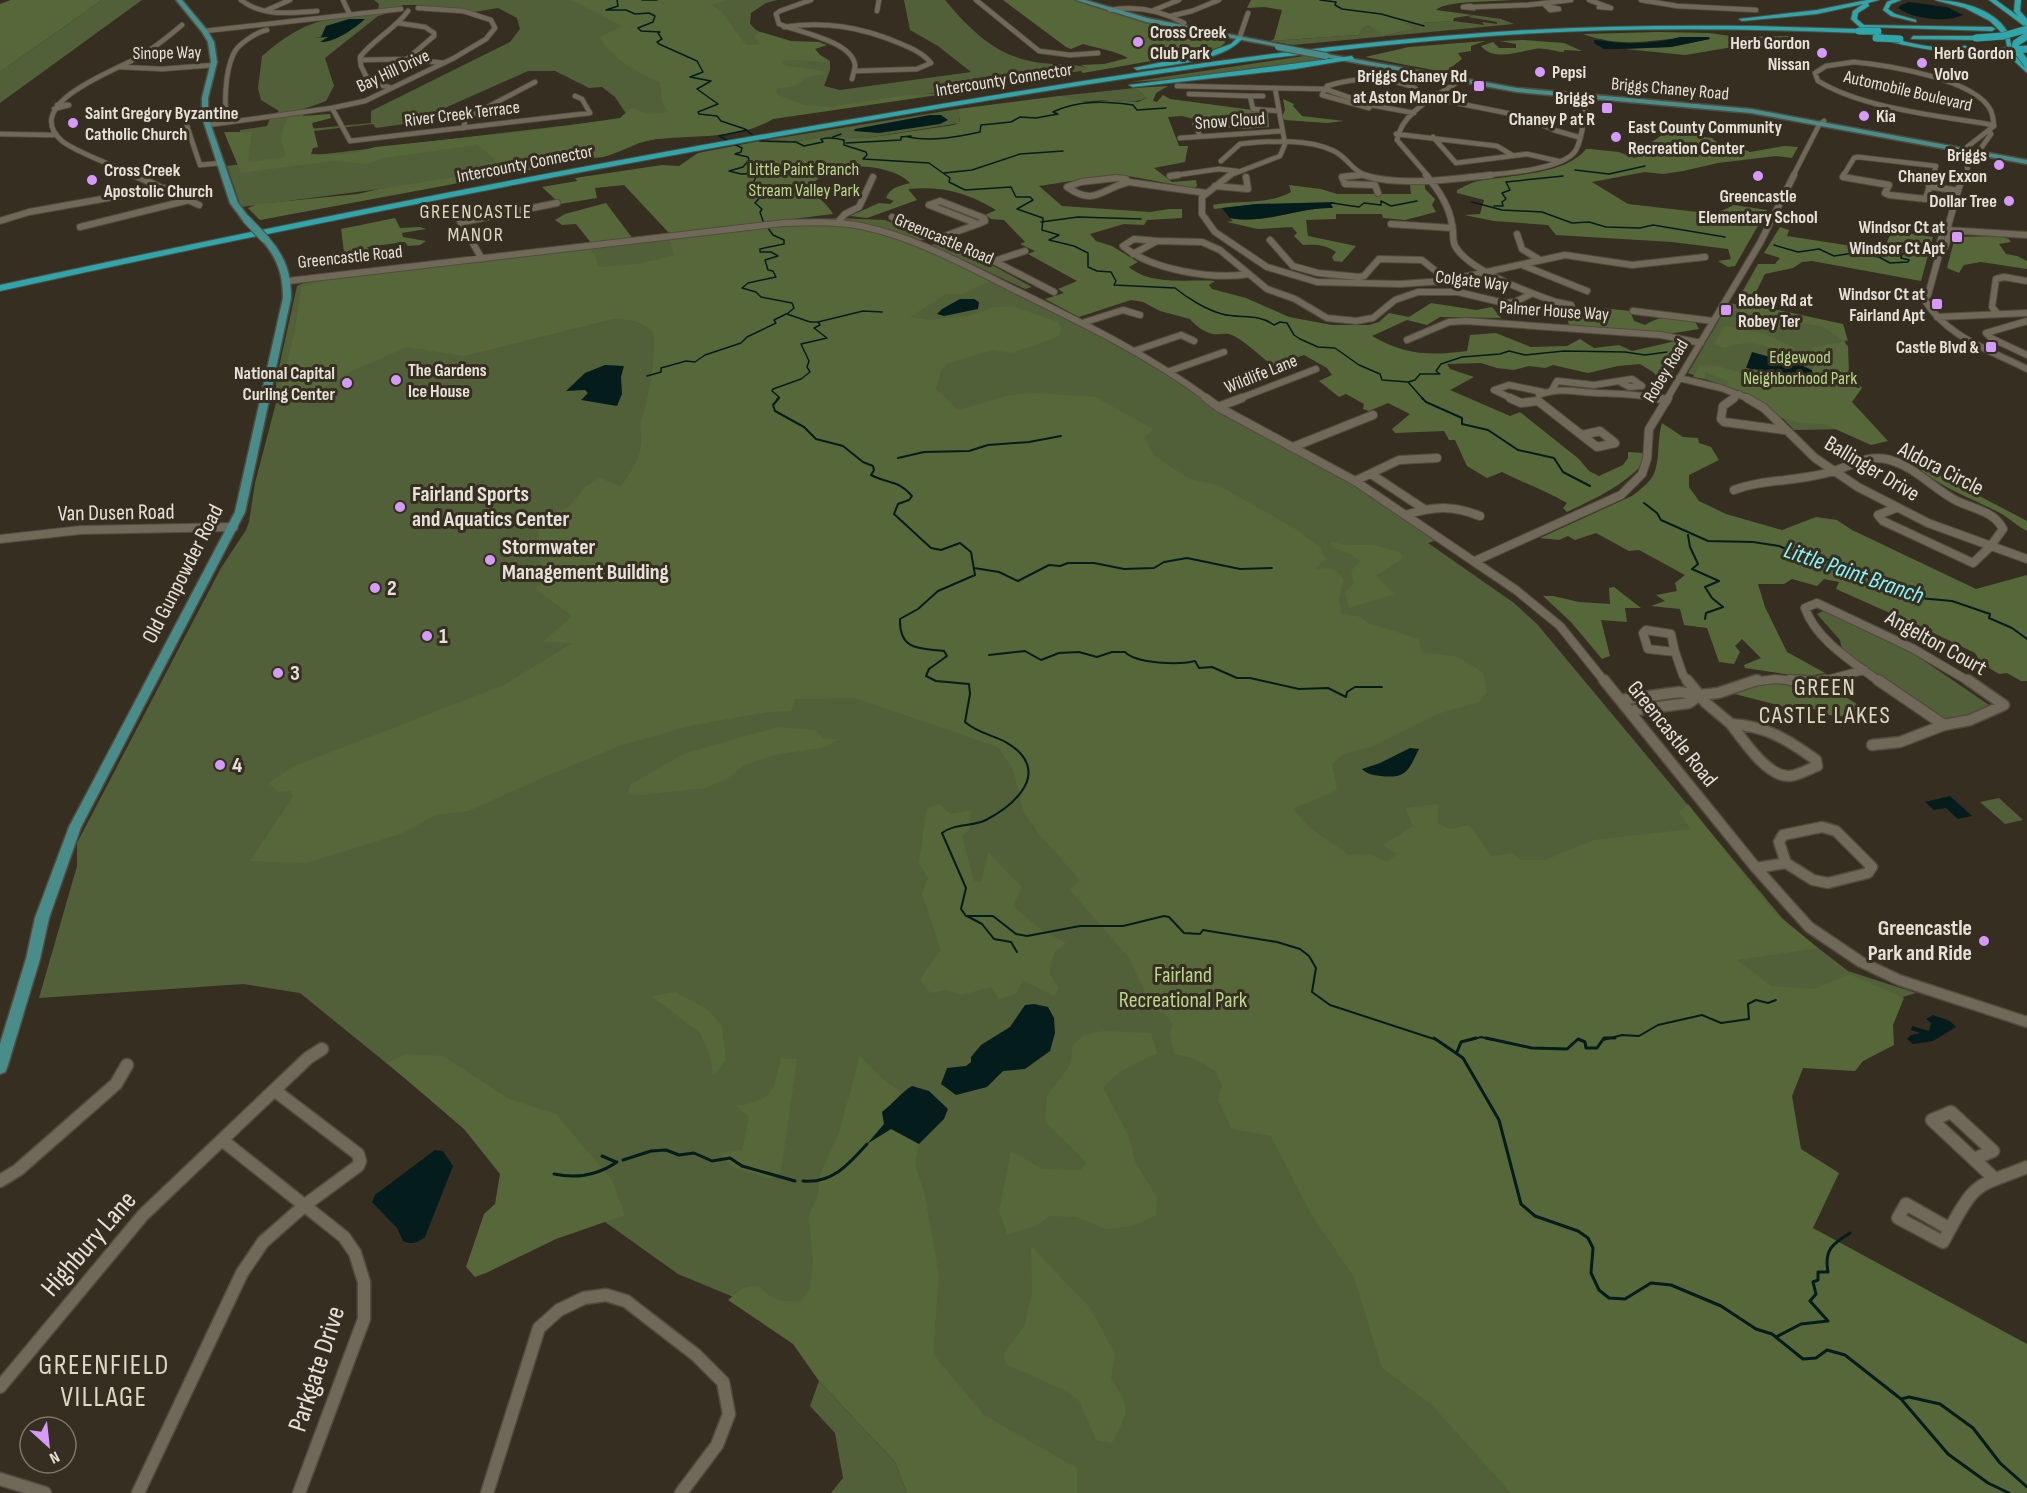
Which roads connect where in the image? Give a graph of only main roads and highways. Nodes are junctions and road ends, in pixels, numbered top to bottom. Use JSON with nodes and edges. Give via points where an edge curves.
{"nodes":[{"id":1,"x":179,"y":0,"type":"edge"},
{"id":2,"x":1079,"y":0,"type":"edge"},
{"id":3,"x":1878,"y":0,"type":"edge"},
{"id":4,"x":1898,"y":0,"type":"edge"},
{"id":5,"x":1938,"y":0,"type":"edge"},
{"id":6,"x":1992,"y":0,"type":"edge"},
{"id":7,"x":2018,"y":0,"type":"edge"},
{"id":8,"x":1980,"y":3,"type":"dead end"},
{"id":9,"x":1993,"y":13,"type":"junction"},
{"id":10,"x":1595,"y":26,"type":"junction"},
{"id":11,"x":2027,"y":27,"type":"edge"},
{"id":12,"x":1644,"y":28,"type":"junction"},
{"id":13,"x":1976,"y":28,"type":"junction"},
{"id":14,"x":1994,"y":32,"type":"junction"},
{"id":15,"x":2006,"y":34,"type":"junction"},
{"id":16,"x":1875,"y":35,"type":"junction"},
{"id":17,"x":2027,"y":37,"type":"edge"},
{"id":18,"x":1896,"y":38,"type":"junction"},
{"id":19,"x":1239,"y":39,"type":"junction"},
{"id":20,"x":2027,"y":49,"type":"edge"},
{"id":21,"x":1349,"y":59,"type":"junction"},
{"id":22,"x":2027,"y":64,"type":"edge"},
{"id":23,"x":2027,"y":70,"type":"edge"},
{"id":24,"x":1059,"y":83,"type":"junction"},
{"id":25,"x":922,"y":110,"type":"junction"},
{"id":26,"x":785,"y":130,"type":"junction"},
{"id":27,"x":671,"y":151,"type":"junction"},
{"id":28,"x":2027,"y":160,"type":"edge"},
{"id":29,"x":0,"y":281,"type":"edge"},
{"id":30,"x":0,"y":288,"type":"edge"},
{"id":31,"x":0,"y":1068,"type":"edge"}],
"edges":[{"from":1,"to":31,"type":"main road","name":"Old Gunpowder Road","bridge":true,"via":[[213,47],[207,121],[234,203],[280,255],[288,281],[287,298],[240,512],[75,827],[42,918]]},
{"from":2,"to":19,"type":"main road","name":"Briggs Chaney Road","via":[[1146,20]]},
{"from":3,"to":10,"type":"highway","via":[[1775,17]]},
{"from":3,"to":20,"type":"highway","bridge":true,"via":[[1854,14],[1858,24],[1900,42],[1968,52]]},
{"from":4,"to":13,"type":"highway","via":[[1885,9],[1901,18]]},
{"from":5,"to":15,"type":"highway","via":[[1972,8],[1992,19]]},
{"from":6,"to":11,"type":"highway"},
{"from":7,"to":11,"type":"highway","via":[[2017,11]]},
{"from":8,"to":9,"type":"highway"},
{"from":9,"to":15,"type":"highway"},
{"from":9,"to":17,"type":"highway"},
{"from":10,"to":13,"type":"highway","name":"Intercounty Connector","via":[[1766,23]]},
{"from":10,"to":24,"type":"highway","name":"Intercounty Connector","via":[[1346,43]]},
{"from":11,"to":14,"type":"highway","name":"Intercounty Connector","bridge":true},
{"from":11,"to":18,"type":"highway","bridge":true,"via":[[2003,36]]},
{"from":12,"to":16,"type":"highway"},
{"from":12,"to":16,"type":"highway","name":"Intercounty Connector","bridge":true,"via":[[1772,28]]},
{"from":12,"to":25,"type":"highway","name":"Intercounty Connector","via":[[1448,38],[1295,53]]},
{"from":13,"to":14,"type":"highway","name":"Intercounty Connector"},
{"from":14,"to":16,"type":"highway","name":"Intercounty Connector"},
{"from":14,"to":17,"type":"highway","name":"Intercounty Connector","bridge":true},
{"from":15,"to":23,"type":"highway","via":[[2011,55]]},
{"from":16,"to":18,"type":"highway","bridge":true},
{"from":17,"to":22,"type":"highway","bridge":true,"via":[[2016,43],[2015,48]]},
{"from":18,"to":23,"type":"highway","bridge":true,"via":[[1964,49]]},
{"from":19,"to":21,"type":"main road","name":"Briggs Chaney Road","bridge":true},
{"from":19,"to":24,"type":"highway","via":[[1221,51]]},
{"from":21,"to":25,"type":"highway"},
{"from":21,"to":28,"type":"main road","name":"Briggs Chaney Road","via":[[1461,80],[1822,123]]},
{"from":24,"to":26,"type":"highway","name":"Intercounty Connector"},
{"from":25,"to":26,"type":"highway","name":"Intercounty Connector"},
{"from":26,"to":27,"type":"highway","name":"Intercounty Connector"},
{"from":27,"to":29,"type":"highway","name":"Intercounty Connector","via":[[251,228]]},
{"from":27,"to":30,"type":"highway","name":"Intercounty Connector"}]}
